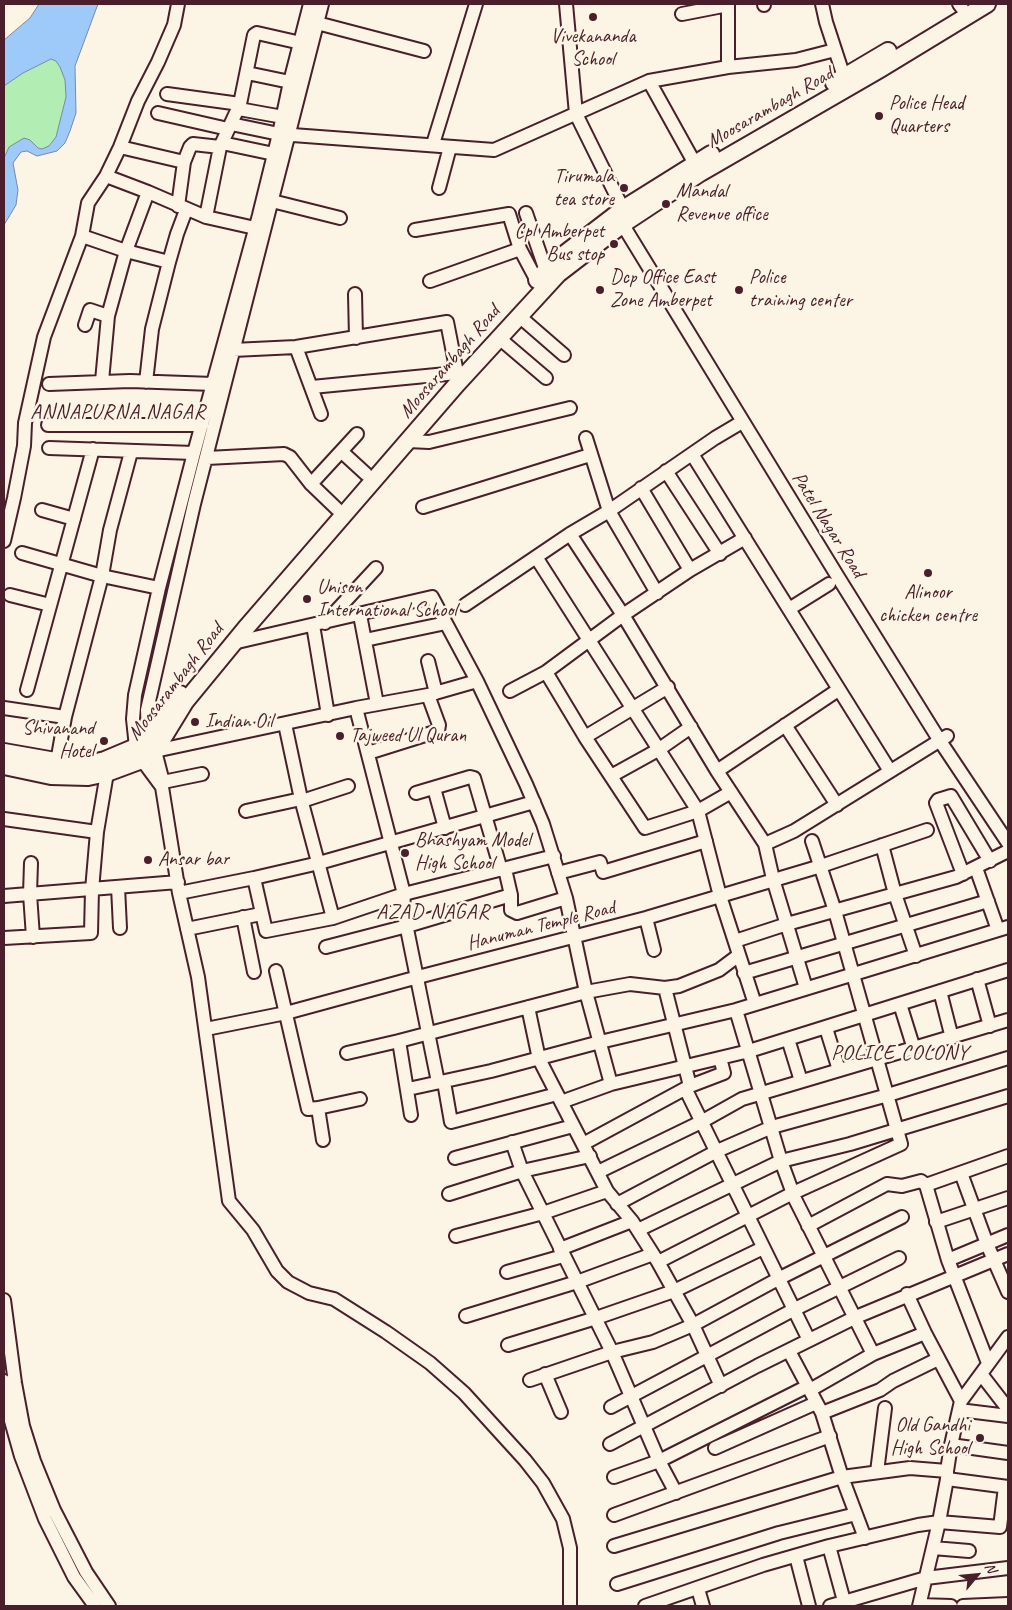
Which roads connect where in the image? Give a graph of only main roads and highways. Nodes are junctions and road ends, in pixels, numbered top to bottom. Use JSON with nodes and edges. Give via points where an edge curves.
{"nodes":[{"id":1,"x":987,"y":4,"type":"edge"},
{"id":2,"x":964,"y":5,"type":"edge"},
{"id":3,"x":847,"y":82,"type":"junction"},
{"id":4,"x":621,"y":216,"type":"junction"},
{"id":5,"x":4,"y":752,"type":"edge"},
{"id":6,"x":144,"y":753,"type":"junction"},
{"id":7,"x":4,"y":766,"type":"edge"}],
"edges":[{"from":1,"to":3,"type":"main road","name":"Moosarambagh Road"},
{"from":2,"to":3,"type":"main road","name":"Moosarambagh Road"},
{"from":3,"to":4,"type":"main road","name":"Moosarambagh Road"},
{"from":4,"to":6,"type":"main road","name":"Moosarambagh Road","via":[[558,274],[499,338],[233,643]]},
{"from":4,"to":6,"type":"main road","name":"Moosarambagh Road","via":[[554,262],[541,276],[215,649],[148,734]]},
{"from":5,"to":6,"type":"main road","name":"Moosarambagh Road","via":[[78,765]]},
{"from":6,"to":7,"type":"main road","name":"Moosarambagh Road","via":[[107,773],[88,777],[51,776]]}]}
